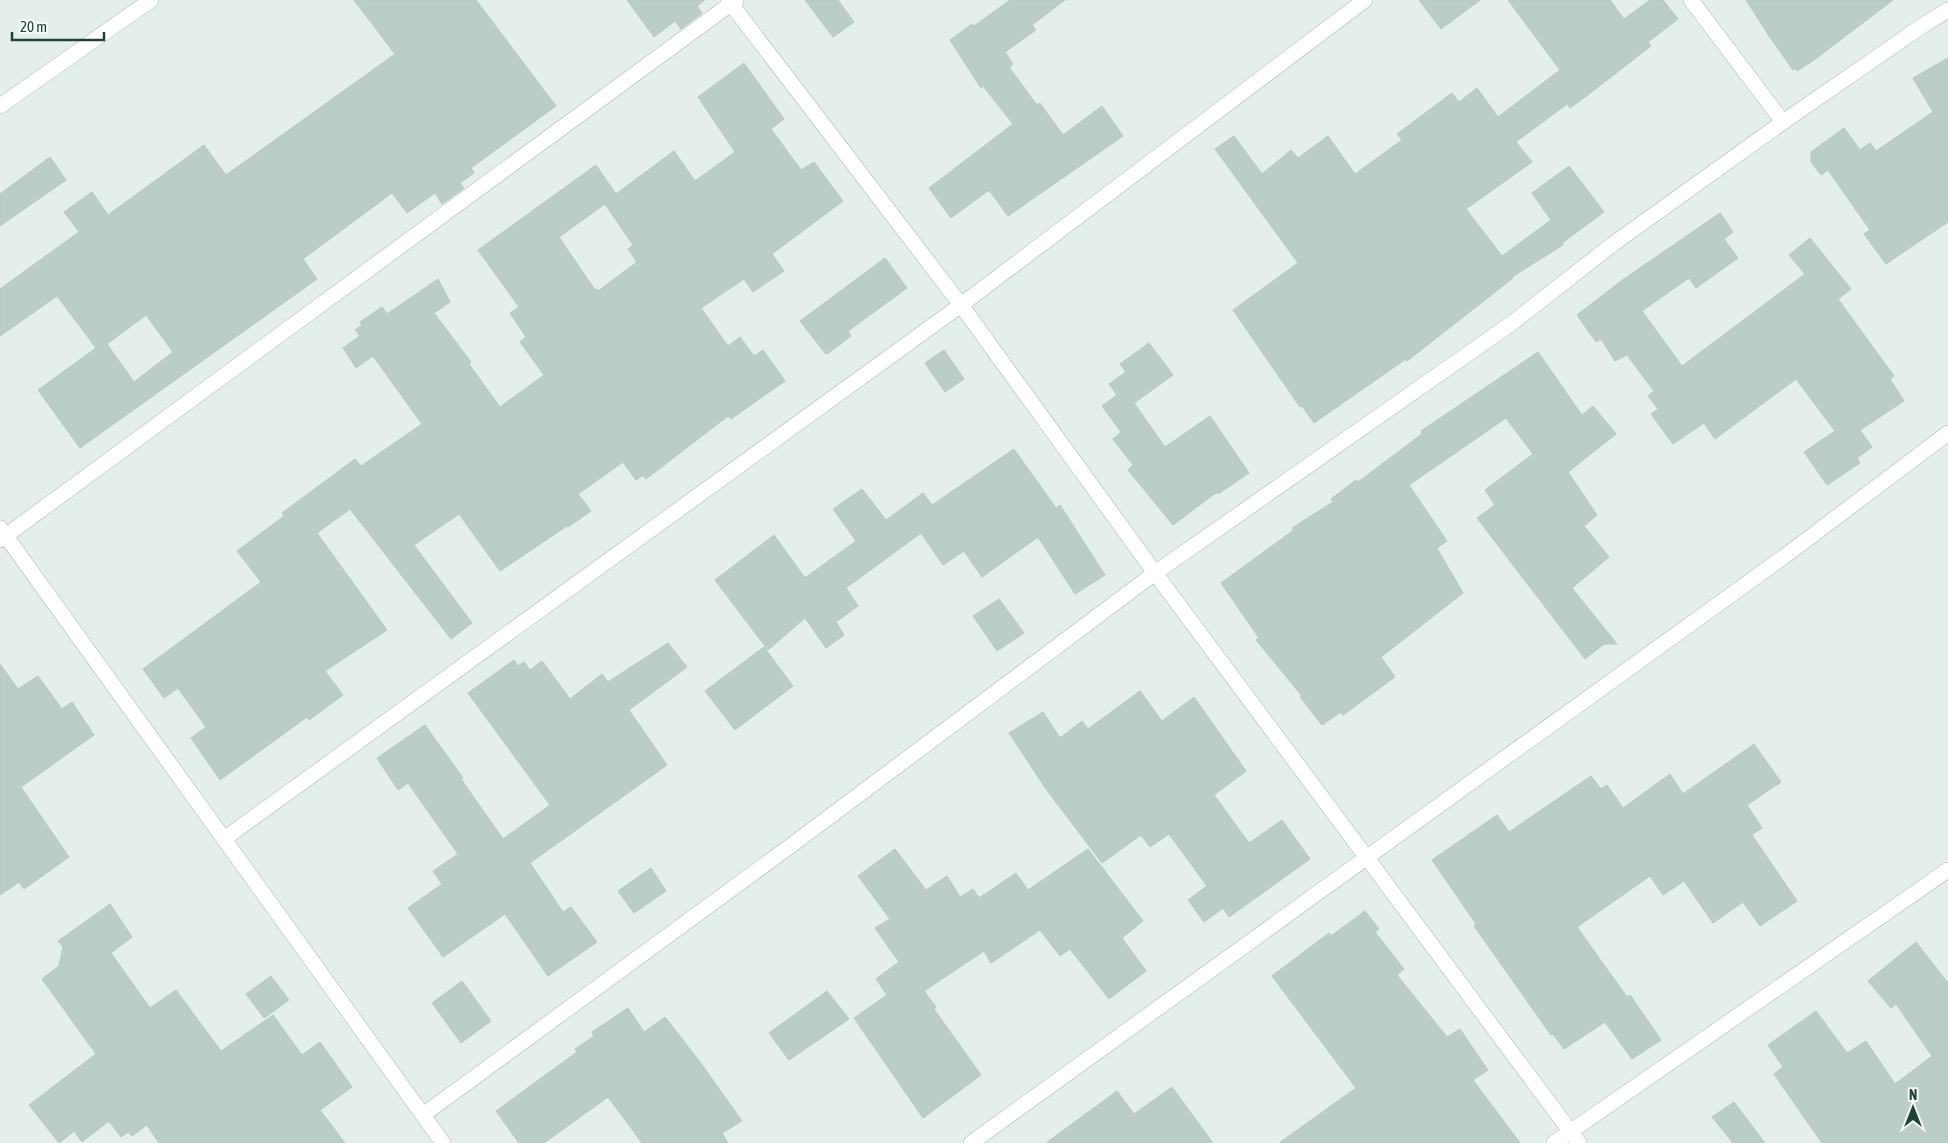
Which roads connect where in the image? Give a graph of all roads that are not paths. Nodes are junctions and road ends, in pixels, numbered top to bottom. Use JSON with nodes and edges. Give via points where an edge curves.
{"nodes":[{"id":1,"x":151,"y":0,"type":"edge"},
{"id":2,"x":1366,"y":0,"type":"edge"},
{"id":3,"x":1691,"y":0,"type":"edge"},
{"id":4,"x":731,"y":1,"type":"edge"},
{"id":5,"x":1948,"y":10,"type":"edge"},
{"id":6,"x":0,"y":106,"type":"edge"},
{"id":7,"x":1783,"y":122,"type":"junction"},
{"id":8,"x":961,"y":305,"type":"junction"},
{"id":9,"x":1948,"y":433,"type":"edge"},
{"id":10,"x":2,"y":535,"type":"edge"},
{"id":11,"x":1156,"y":573,"type":"junction"},
{"id":12,"x":224,"y":839,"type":"junction"},
{"id":13,"x":1367,"y":857,"type":"junction"},
{"id":14,"x":1948,"y":870,"type":"edge"},
{"id":15,"x":423,"y":1115,"type":"junction"},
{"id":16,"x":1574,"y":1137,"type":"edge"},
{"id":17,"x":443,"y":1143,"type":"edge"},
{"id":18,"x":971,"y":1143,"type":"edge"},
{"id":19,"x":1554,"y":1143,"type":"edge"}],
"edges":[{"from":1,"to":6,"type":"street"},
{"from":2,"to":8,"type":"street"},
{"from":3,"to":7,"type":"street"},
{"from":4,"to":8,"type":"street"},
{"from":4,"to":10,"type":"street"},
{"from":5,"to":7,"type":"street"},
{"from":7,"to":11,"type":"street","via":[[1614,244],[1512,323]]},
{"from":8,"to":11,"type":"street"},
{"from":8,"to":12,"type":"street"},
{"from":9,"to":13,"type":"street","via":[[1789,553]]},
{"from":10,"to":12,"type":"street"},
{"from":11,"to":13,"type":"street"},
{"from":11,"to":15,"type":"street"},
{"from":12,"to":15,"type":"street"},
{"from":13,"to":16,"type":"street"},
{"from":13,"to":18,"type":"street"},
{"from":14,"to":16,"type":"street"},
{"from":15,"to":17,"type":"street"},
{"from":16,"to":19,"type":"street"}]}
